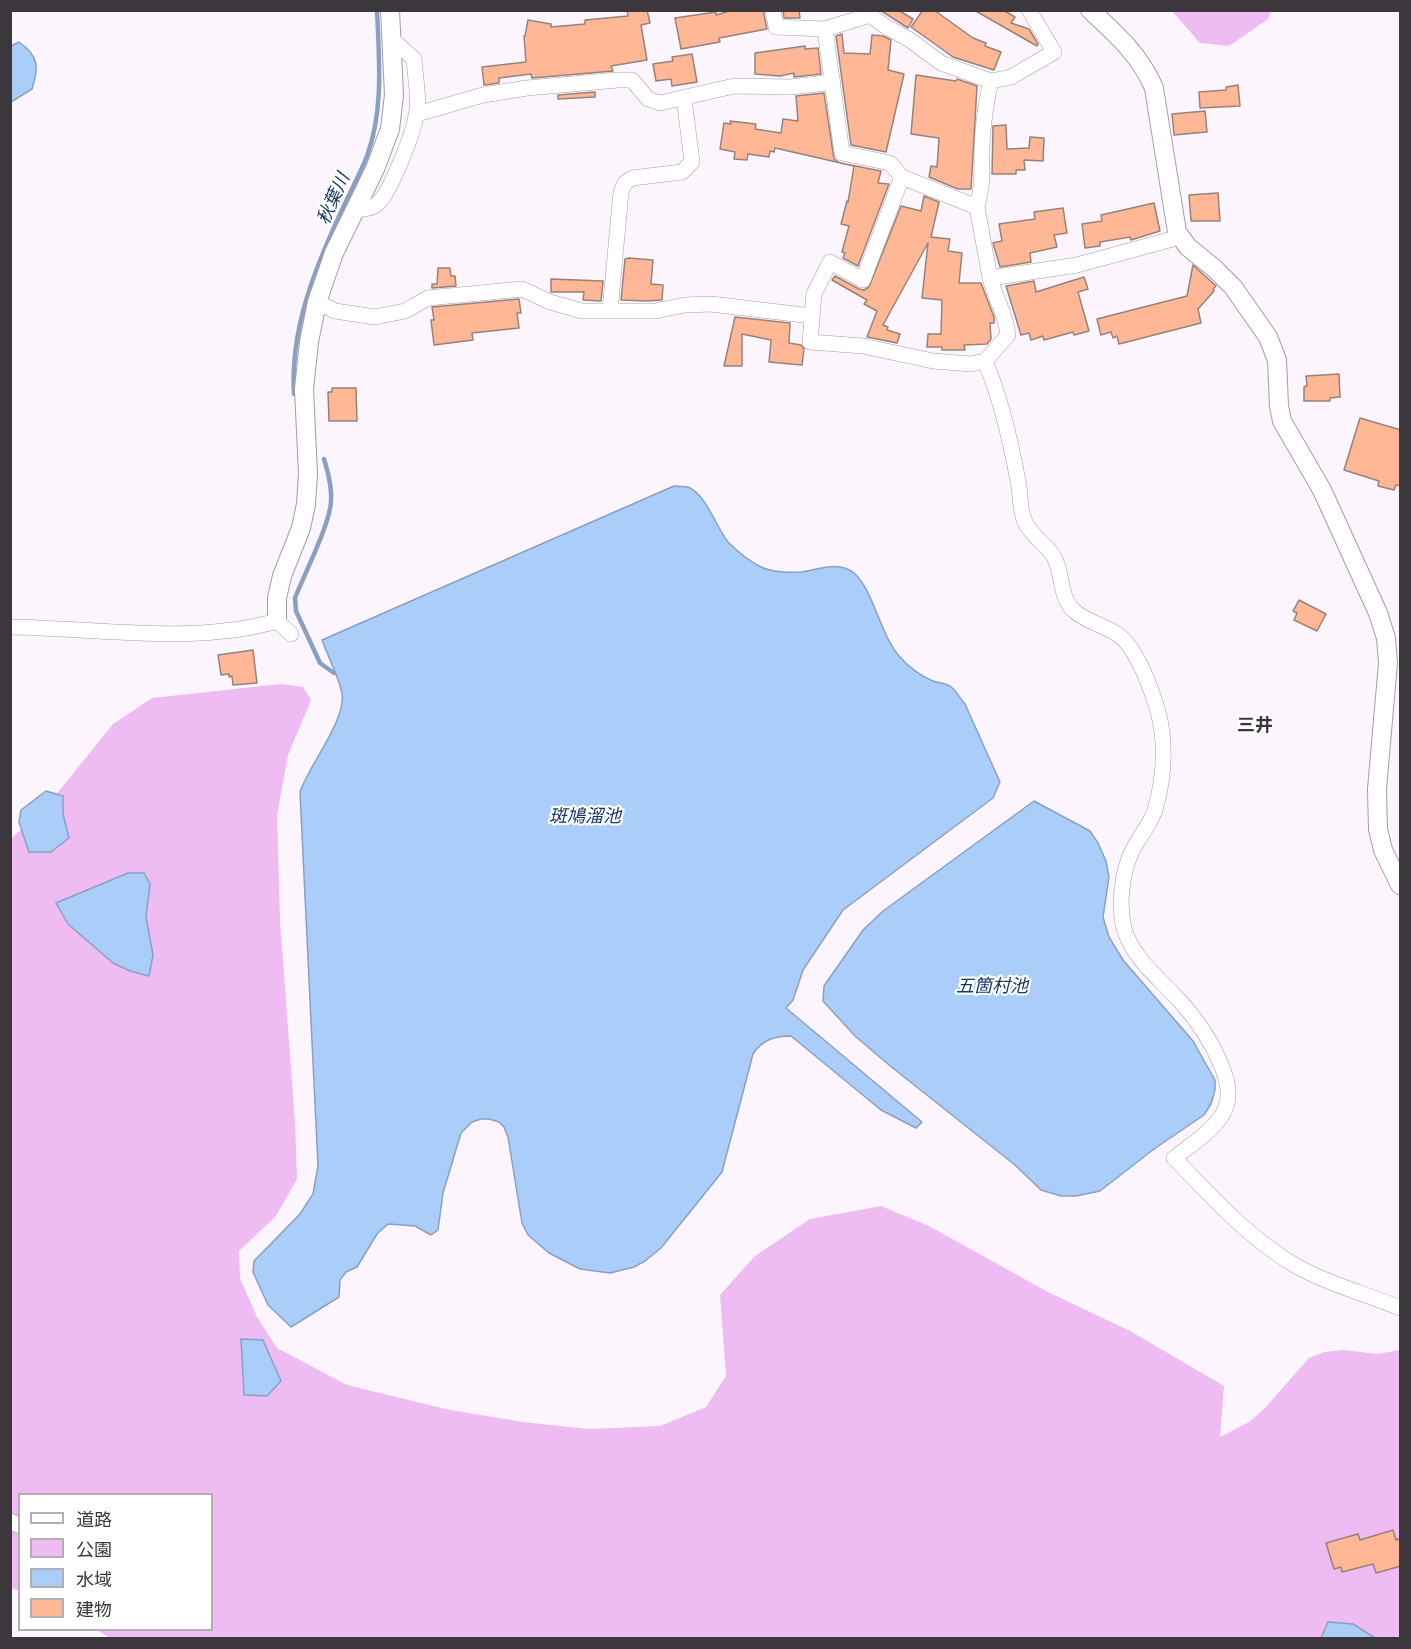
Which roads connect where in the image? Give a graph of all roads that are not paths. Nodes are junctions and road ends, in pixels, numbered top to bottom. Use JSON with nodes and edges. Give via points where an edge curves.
{"nodes":[{"id":1,"x":390,"y":10,"type":"edge"},
{"id":2,"x":773,"y":10,"type":"edge"},
{"id":3,"x":1029,"y":10,"type":"edge"},
{"id":4,"x":1090,"y":10,"type":"edge"},
{"id":5,"x":870,"y":13,"type":"edge"},
{"id":6,"x":825,"y":29,"type":"junction"},
{"id":7,"x":393,"y":40,"type":"junction"},
{"id":8,"x":991,"y":81,"type":"junction"},
{"id":9,"x":833,"y":82,"type":"junction"},
{"id":10,"x":684,"y":98,"type":"junction"},
{"id":11,"x":417,"y":114,"type":"junction"},
{"id":12,"x":902,"y":177,"type":"junction"},
{"id":13,"x":978,"y":207,"type":"junction"},
{"id":14,"x":355,"y":208,"type":"junction"},
{"id":15,"x":1180,"y":237,"type":"junction"},
{"id":16,"x":990,"y":278,"type":"junction"},
{"id":17,"x":317,"y":302,"type":"junction"},
{"id":18,"x":610,"y":310,"type":"junction"},
{"id":19,"x":812,"y":316,"type":"junction"},
{"id":20,"x":985,"y":361,"type":"junction"},
{"id":21,"x":277,"y":621,"type":"junction"},
{"id":22,"x":10,"y":627,"type":"edge"},
{"id":23,"x":291,"y":634,"type":"dead end"},
{"id":24,"x":1401,"y":885,"type":"edge"},
{"id":25,"x":1401,"y":1308,"type":"edge"}],
"edges":[{"from":1,"to":7,"type":"street"},
{"from":2,"to":6,"type":"street","via":[[776,27]]},
{"from":3,"to":8,"type":"street","via":[[1054,52],[1011,77]]},
{"from":4,"to":15,"type":"street","via":[[1140,60],[1154,88]]},
{"from":5,"to":6,"type":"street"},
{"from":5,"to":8,"type":"street","via":[[941,63]]},
{"from":6,"to":9,"type":"street"},
{"from":7,"to":11,"type":"street","via":[[414,59]]},
{"from":7,"to":14,"type":"street","via":[[390,129]]},
{"from":8,"to":13,"type":"street"},
{"from":9,"to":10,"type":"street","via":[[790,87],[734,86]]},
{"from":9,"to":12,"type":"street","via":[[842,153],[890,163]]},
{"from":10,"to":11,"type":"street","via":[[660,103],[648,99],[632,80],[618,80],[483,95]]},
{"from":10,"to":18,"type":"street","via":[[692,162],[682,172],[632,178],[625,183]]},
{"from":11,"to":14,"type":"street","via":[[408,145],[378,204],[363,210]]},
{"from":12,"to":13,"type":"street"},
{"from":12,"to":19,"type":"street","via":[[863,280],[830,262],[814,294]]},
{"from":13,"to":16,"type":"street"},
{"from":14,"to":17,"type":"street"},
{"from":15,"to":16,"type":"street","via":[[1077,265]]},
{"from":15,"to":24,"type":"street","via":[[1233,287],[1268,337],[1277,360],[1282,421],[1322,490],[1378,613],[1388,663],[1377,789],[1378,829],[1383,850]]},
{"from":16,"to":20,"type":"street","via":[[1008,335]]},
{"from":17,"to":18,"type":"street","via":[[335,310],[375,317],[405,311],[428,298],[522,289],[582,311]]},
{"from":17,"to":21,"type":"street","via":[[304,389],[306,504],[282,576]]},
{"from":18,"to":19,"type":"street","via":[[655,311],[711,304]]},
{"from":19,"to":20,"type":"street","via":[[810,342],[863,346],[933,360]]},
{"from":20,"to":25,"type":"street","via":[[1019,482],[1026,524],[1054,556],[1072,609],[1128,644],[1138,659],[1159,714],[1161,774],[1155,810],[1126,867],[1124,928],[1141,959],[1192,1015],[1213,1045],[1228,1082],[1229,1099],[1216,1124],[1174,1158],[1236,1221],[1298,1267]]},
{"from":21,"to":22,"type":"street","via":[[205,633]]},
{"from":21,"to":23,"type":"street"}]}
